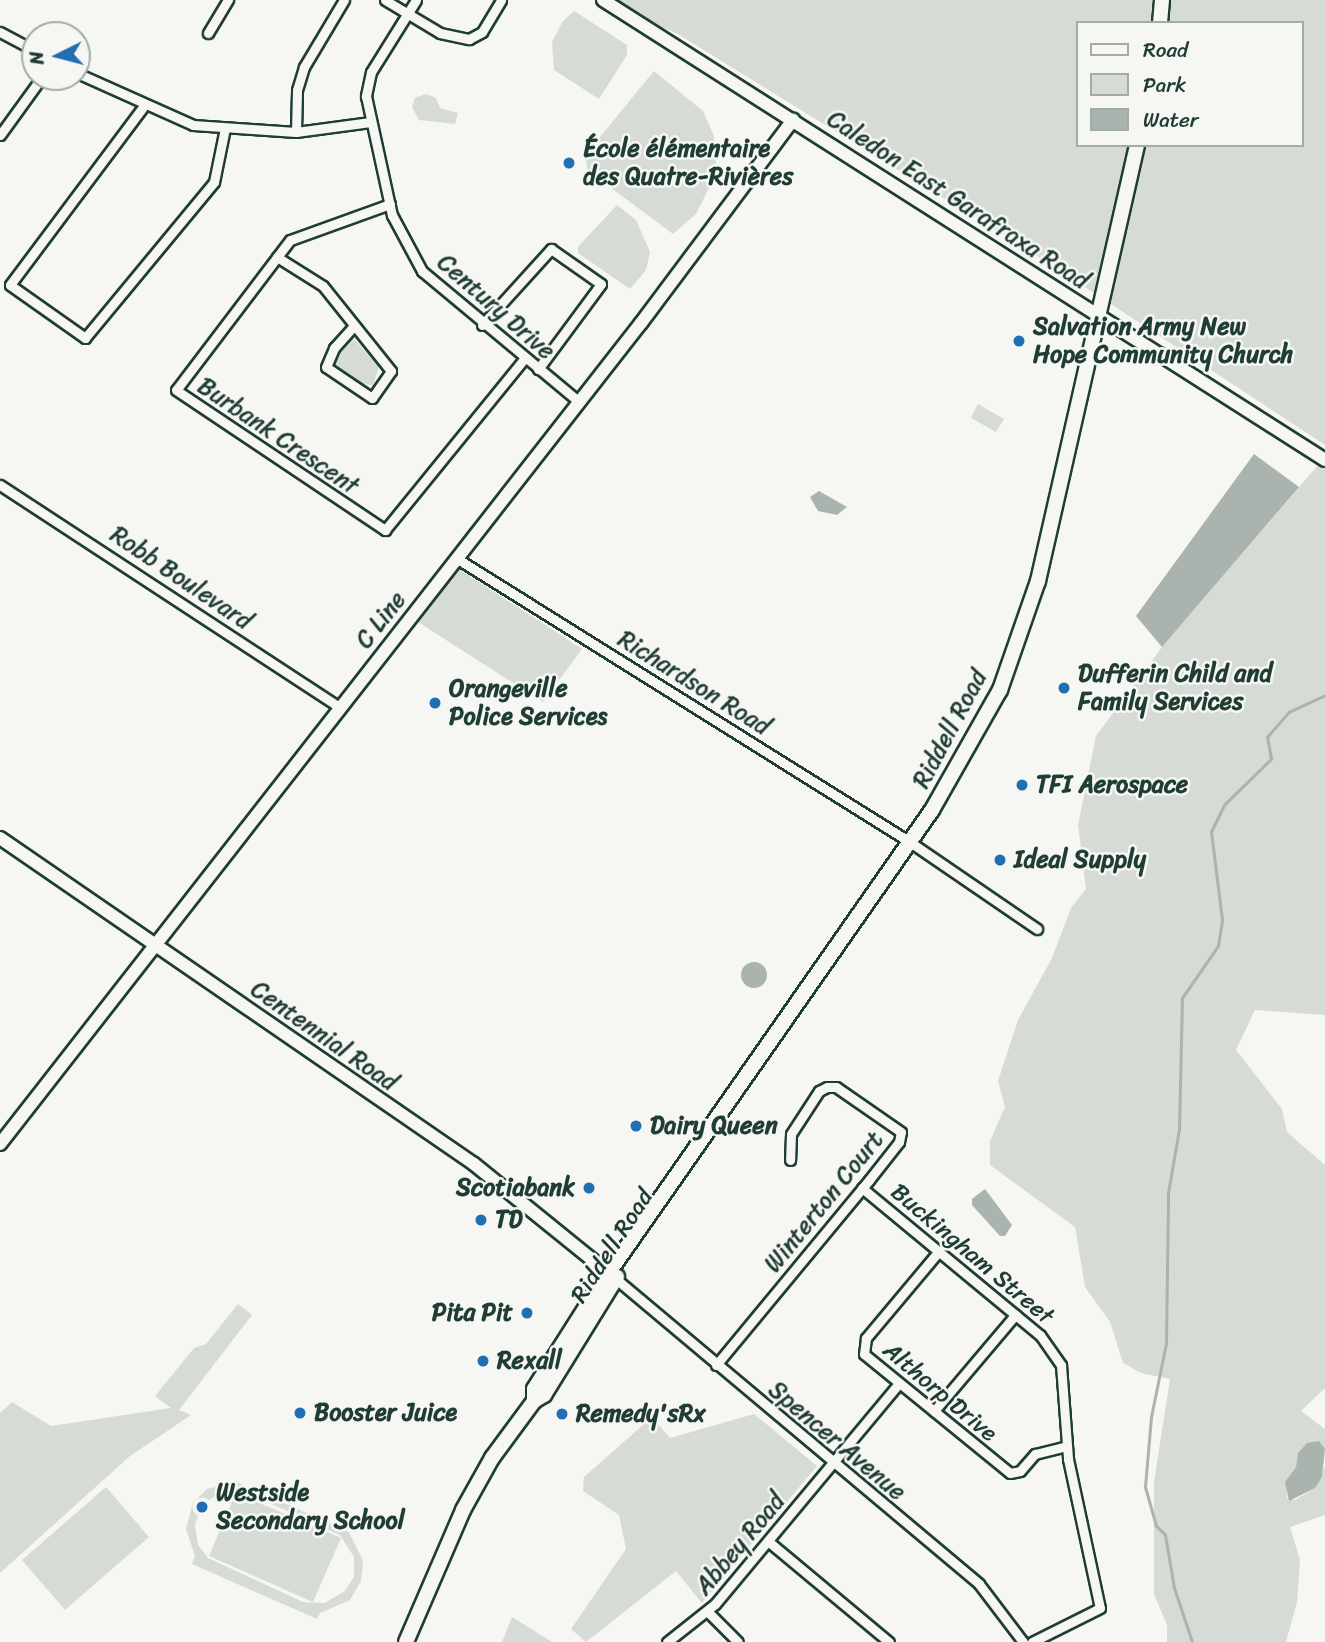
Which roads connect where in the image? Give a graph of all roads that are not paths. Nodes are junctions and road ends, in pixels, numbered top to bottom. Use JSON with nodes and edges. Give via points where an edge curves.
{"nodes":[{"id":1,"x":228,"y":0,"type":"edge"},
{"id":2,"x":344,"y":0,"type":"edge"},
{"id":3,"x":385,"y":0,"type":"edge"},
{"id":4,"x":416,"y":0,"type":"edge"},
{"id":5,"x":502,"y":0,"type":"edge"},
{"id":6,"x":603,"y":0,"type":"edge"},
{"id":7,"x":1162,"y":0,"type":"edge"},
{"id":8,"x":407,"y":14,"type":"junction"},
{"id":9,"x":1160,"y":21,"type":"edge"},
{"id":10,"x":0,"y":32,"type":"edge"},
{"id":11,"x":208,"y":33,"type":"dead end"},
{"id":12,"x":21,"y":43,"type":"edge"},
{"id":13,"x":91,"y":80,"type":"edge"},
{"id":14,"x":32,"y":91,"type":"edge"},
{"id":15,"x":143,"y":107,"type":"junction"},
{"id":16,"x":793,"y":120,"type":"junction"},
{"id":17,"x":370,"y":122,"type":"junction"},
{"id":18,"x":225,"y":128,"type":"junction"},
{"id":19,"x":296,"y":132,"type":"junction"},
{"id":20,"x":0,"y":135,"type":"edge"},
{"id":21,"x":1136,"y":147,"type":"edge"},
{"id":22,"x":390,"y":204,"type":"junction"},
{"id":23,"x":277,"y":257,"type":"junction"},
{"id":24,"x":1098,"y":315,"type":"junction"},
{"id":25,"x":482,"y":325,"type":"junction"},
{"id":26,"x":353,"y":327,"type":"junction"},
{"id":27,"x":525,"y":359,"type":"junction"},
{"id":28,"x":538,"y":369,"type":"junction"},
{"id":29,"x":577,"y":400,"type":"junction"},
{"id":30,"x":1325,"y":460,"type":"edge"},
{"id":31,"x":0,"y":485,"type":"edge"},
{"id":32,"x":456,"y":558,"type":"junction"},
{"id":33,"x":339,"y":707,"type":"junction"},
{"id":34,"x":0,"y":838,"type":"edge"},
{"id":35,"x":910,"y":842,"type":"junction"},
{"id":36,"x":1037,"y":929,"type":"dead end"},
{"id":37,"x":154,"y":946,"type":"junction"},
{"id":38,"x":0,"y":1144,"type":"edge"},
{"id":39,"x":790,"y":1160,"type":"dead end"},
{"id":40,"x":862,"y":1188,"type":"junction"},
{"id":41,"x":939,"y":1251,"type":"junction"},
{"id":42,"x":613,"y":1276,"type":"junction"},
{"id":43,"x":1015,"y":1315,"type":"junction"},
{"id":44,"x":716,"y":1365,"type":"junction"},
{"id":45,"x":898,"y":1384,"type":"junction"},
{"id":46,"x":934,"y":1411,"type":"junction"},
{"id":47,"x":1066,"y":1446,"type":"junction"},
{"id":48,"x":833,"y":1462,"type":"junction"},
{"id":49,"x":769,"y":1542,"type":"junction"},
{"id":50,"x":708,"y":1612,"type":"junction"},
{"id":51,"x":406,"y":1642,"type":"edge"},
{"id":52,"x":667,"y":1642,"type":"edge"},
{"id":53,"x":738,"y":1642,"type":"edge"},
{"id":54,"x":889,"y":1642,"type":"edge"},
{"id":55,"x":1023,"y":1642,"type":"edge"},
{"id":56,"x":1032,"y":1642,"type":"edge"}],
"edges":[{"from":1,"to":11,"type":"street"},
{"from":2,"to":19,"type":"street","via":[[304,67]]},
{"from":3,"to":8,"type":"street"},
{"from":4,"to":8,"type":"street","name":"Century Drive"},
{"from":5,"to":8,"type":"street","via":[[482,32],[469,39],[440,33]]},
{"from":6,"to":16,"type":"street","name":"Caledon East Garafraxa Road"},
{"from":7,"to":9,"type":"main road"},
{"from":8,"to":17,"type":"street","name":"Century Drive","via":[[370,72],[366,96]]},
{"from":10,"to":12,"type":"street"},
{"from":13,"to":15,"type":"street"},
{"from":14,"to":20,"type":"street"},
{"from":15,"to":18,"type":"street","via":[[192,125]]},
{"from":15,"to":18,"type":"street","via":[[10,285],[85,338],[214,183]]},
{"from":16,"to":24,"type":"street","name":"Caledon East Garafraxa Road"},
{"from":16,"to":29,"type":"street","name":"C Line"},
{"from":17,"to":19,"type":"street"},
{"from":17,"to":22,"type":"street","name":"Century Drive"},
{"from":18,"to":19,"type":"street"},
{"from":21,"to":24,"type":"main road","name":"Riddell Road"},
{"from":22,"to":23,"type":"street","name":"Burbank Crescent","via":[[290,240]]},
{"from":22,"to":25,"type":"street","name":"Century Drive","via":[[422,271]]},
{"from":23,"to":26,"type":"street","via":[[323,286]]},
{"from":23,"to":27,"type":"street","name":"Burbank Crescent","via":[[176,390],[385,530]]},
{"from":24,"to":30,"type":"street","name":"Caledon East Garafraxa Road"},
{"from":24,"to":35,"type":"main road","name":"Riddell Road","via":[[1038,582],[1000,690]]},
{"from":25,"to":27,"type":"street","name":"Century Drive"},
{"from":25,"to":28,"type":"street","via":[[551,249],[601,284]]},
{"from":26,"to":26,"type":"street","via":[[334,348],[326,367],[372,398],[391,371]]},
{"from":27,"to":28,"type":"street","name":"Century Drive"},
{"from":28,"to":29,"type":"street","name":"Century Drive"},
{"from":29,"to":32,"type":"street","name":"C Line"},
{"from":31,"to":33,"type":"street","name":"Robb Boulevard"},
{"from":32,"to":33,"type":"street","name":"C Line"},
{"from":32,"to":35,"type":"street","name":"Richardson Road"},
{"from":33,"to":37,"type":"street","name":"C Line"},
{"from":34,"to":37,"type":"street","name":"Centennial Road"},
{"from":35,"to":36,"type":"street","name":"Richardson Road"},
{"from":35,"to":42,"type":"main road","name":"Riddell Road"},
{"from":37,"to":38,"type":"street","name":"C Line"},
{"from":37,"to":42,"type":"street","name":"Centennial Road","via":[[474,1164]]},
{"from":39,"to":40,"type":"street","name":"Winterton Court","via":[[790,1134],[819,1091],[836,1087],[901,1132],[899,1142]]},
{"from":40,"to":41,"type":"street","name":"Buckingham Street"},
{"from":40,"to":44,"type":"street","name":"Winterton Court"},
{"from":41,"to":43,"type":"street","name":"Buckingham Street"},
{"from":41,"to":45,"type":"street","name":"Althorp Drive","via":[[862,1345],[864,1354]]},
{"from":42,"to":44,"type":"street","name":"Spencer Avenue"},
{"from":42,"to":51,"type":"main road","name":"Riddell Road","via":[[492,1458],[463,1510]]},
{"from":43,"to":46,"type":"street"},
{"from":43,"to":47,"type":"street","name":"Buckingham Street","via":[[1049,1343],[1061,1365]]},
{"from":44,"to":48,"type":"street","name":"Spencer Avenue"},
{"from":45,"to":46,"type":"street","name":"Althorp Drive"},
{"from":45,"to":48,"type":"street","name":"Abbey Road"},
{"from":46,"to":47,"type":"street","name":"Althorp Drive","via":[[1010,1473],[1020,1471],[1035,1454]]},
{"from":47,"to":56,"type":"street","name":"Buckingham Street","via":[[1100,1608]]},
{"from":48,"to":49,"type":"street","name":"Abbey Road"},
{"from":48,"to":55,"type":"street","name":"Spencer Avenue","via":[[979,1584]]},
{"from":49,"to":50,"type":"street","name":"Abbey Road"},
{"from":49,"to":54,"type":"street"},
{"from":50,"to":52,"type":"street","name":"Abbey Road"},
{"from":50,"to":53,"type":"street"}]}
